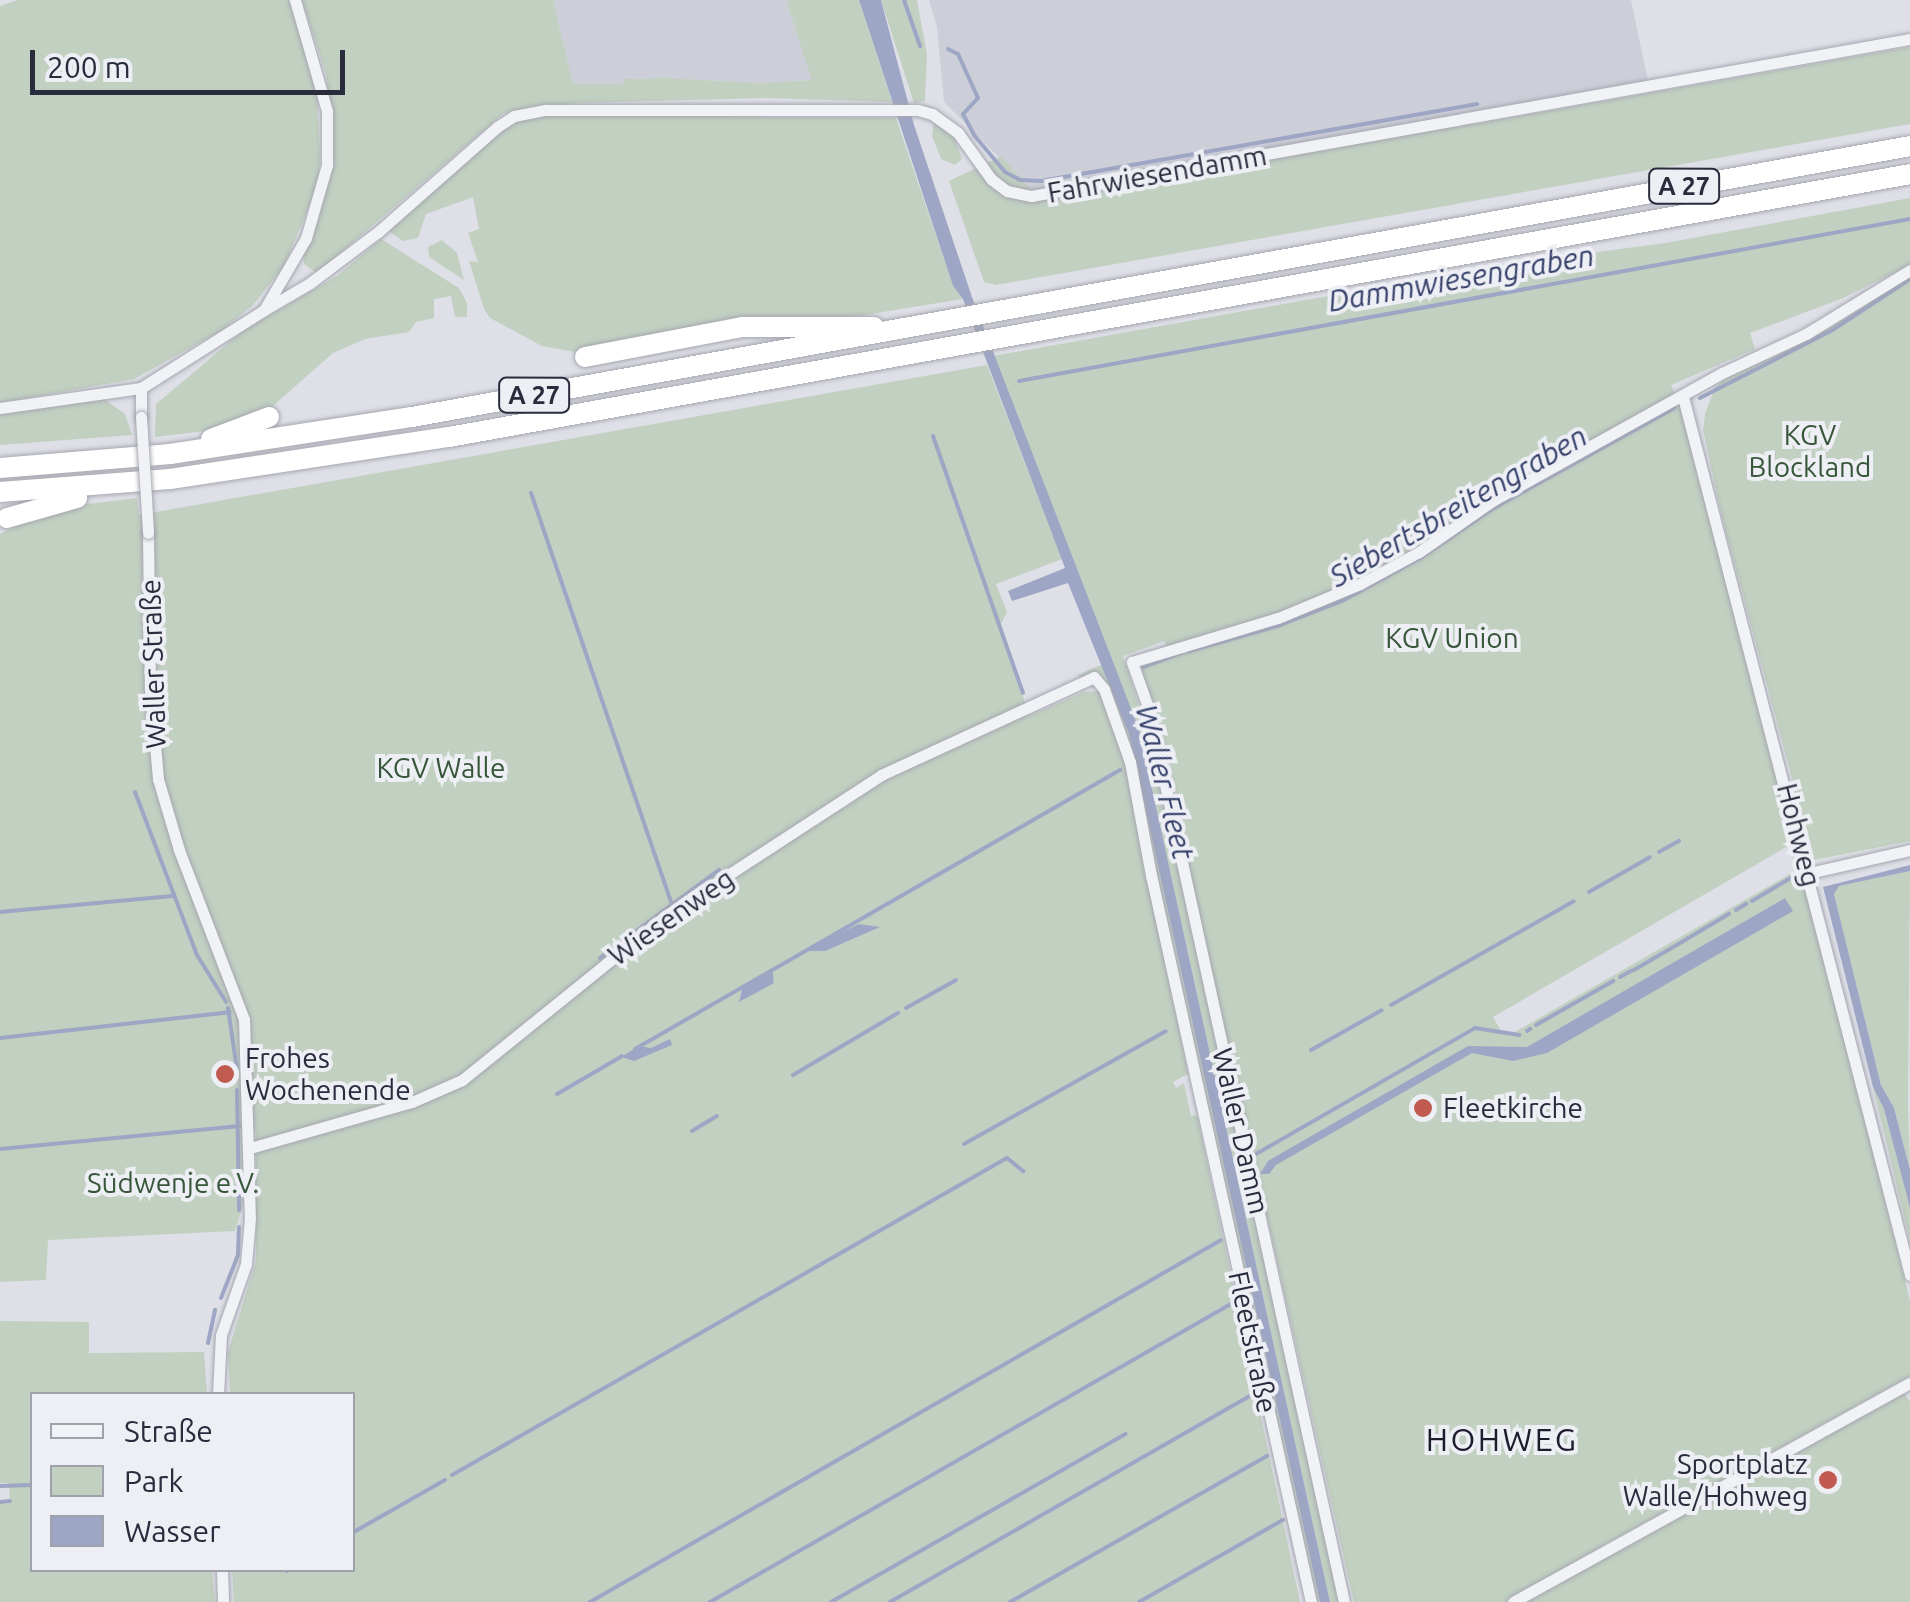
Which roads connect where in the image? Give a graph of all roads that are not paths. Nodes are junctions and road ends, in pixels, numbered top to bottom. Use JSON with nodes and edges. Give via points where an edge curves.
{"nodes":[{"id":1,"x":295,"y":0,"type":"edge"},
{"id":2,"x":1910,"y":38,"type":"edge"},
{"id":3,"x":1910,"y":146,"type":"edge"},
{"id":4,"x":1910,"y":174,"type":"edge"},
{"id":5,"x":294,"y":265,"type":"junction"},
{"id":6,"x":1910,"y":270,"type":"edge"},
{"id":7,"x":310,"y":283,"type":"junction"},
{"id":8,"x":264,"y":310,"type":"junction"},
{"id":9,"x":896,"y":330,"type":"junction"},
{"id":10,"x":585,"y":356,"type":"dead end"},
{"id":11,"x":141,"y":388,"type":"junction"},
{"id":12,"x":1684,"y":397,"type":"junction"},
{"id":13,"x":0,"y":408,"type":"edge"},
{"id":14,"x":270,"y":417,"type":"dead end"},
{"id":15,"x":170,"y":454,"type":"junction"},
{"id":16,"x":0,"y":468,"type":"edge"},
{"id":17,"x":125,"y":483,"type":"junction"},
{"id":18,"x":0,"y":492,"type":"edge"},
{"id":19,"x":8,"y":518,"type":"dead end"},
{"id":20,"x":1094,"y":678,"type":"joint"},
{"id":21,"x":1910,"y":850,"type":"edge"},
{"id":22,"x":1809,"y":873,"type":"junction"},
{"id":23,"x":250,"y":1148,"type":"junction"},
{"id":24,"x":1910,"y":1275,"type":"edge"},
{"id":25,"x":1910,"y":1384,"type":"edge"},
{"id":26,"x":218,"y":1392,"type":"edge"},
{"id":27,"x":222,"y":1572,"type":"edge"},
{"id":28,"x":224,"y":1602,"type":"edge"},
{"id":29,"x":1311,"y":1602,"type":"edge"},
{"id":30,"x":1344,"y":1602,"type":"edge"},
{"id":31,"x":1513,"y":1602,"type":"edge"}],
"edges":[{"from":1,"to":5,"type":"street","via":[[318,70],[328,138],[319,207]]},
{"from":2,"to":7,"type":"street","name":"Fahrwiesendamm","via":[[1030,196],[991,179],[958,133],[918,110],[546,110],[514,116]]},
{"from":3,"to":9,"type":"highway","number":"A 27"},
{"from":4,"to":17,"type":"highway","number":"A 27","via":[[448,437]]},
{"from":5,"to":7,"type":"street"},
{"from":5,"to":8,"type":"street"},
{"from":6,"to":12,"type":"street"},
{"from":7,"to":8,"type":"street","name":"Fahrwiesendamm"},
{"from":8,"to":11,"type":"street"},
{"from":9,"to":10,"type":"highway","via":[[848,324],[742,327]]},
{"from":9,"to":15,"type":"highway","number":"A 27","via":[[412,418]]},
{"from":11,"to":13,"type":"street"},
{"from":11,"to":23,"type":"street","name":"Waller Straße","bridge":true,"via":[[158,779],[244,1019]]},
{"from":12,"to":22,"type":"street","name":"Hohweg"},
{"from":12,"to":30,"type":"street","name":"Waller Damm","via":[[1492,501],[1360,584],[1278,618],[1132,662],[1148,707]]},
{"from":14,"to":15,"type":"highway"},
{"from":15,"to":16,"type":"highway","number":"A 27"},
{"from":17,"to":18,"type":"highway","number":"A 27"},
{"from":17,"to":19,"type":"highway"},
{"from":20,"to":23,"type":"street","name":"Wiesenweg","via":[[880,775],[664,916],[462,1080],[412,1102]]},
{"from":20,"to":29,"type":"street","name":"Fleetstraße","via":[[1104,688],[1130,762]]},
{"from":21,"to":22,"type":"street"},
{"from":22,"to":24,"type":"street","name":"Hohweg"},
{"from":23,"to":26,"type":"street","name":"Waller Straße","via":[[246,1264],[221,1336]]},
{"from":25,"to":31,"type":"street"},
{"from":27,"to":28,"type":"street"}]}
